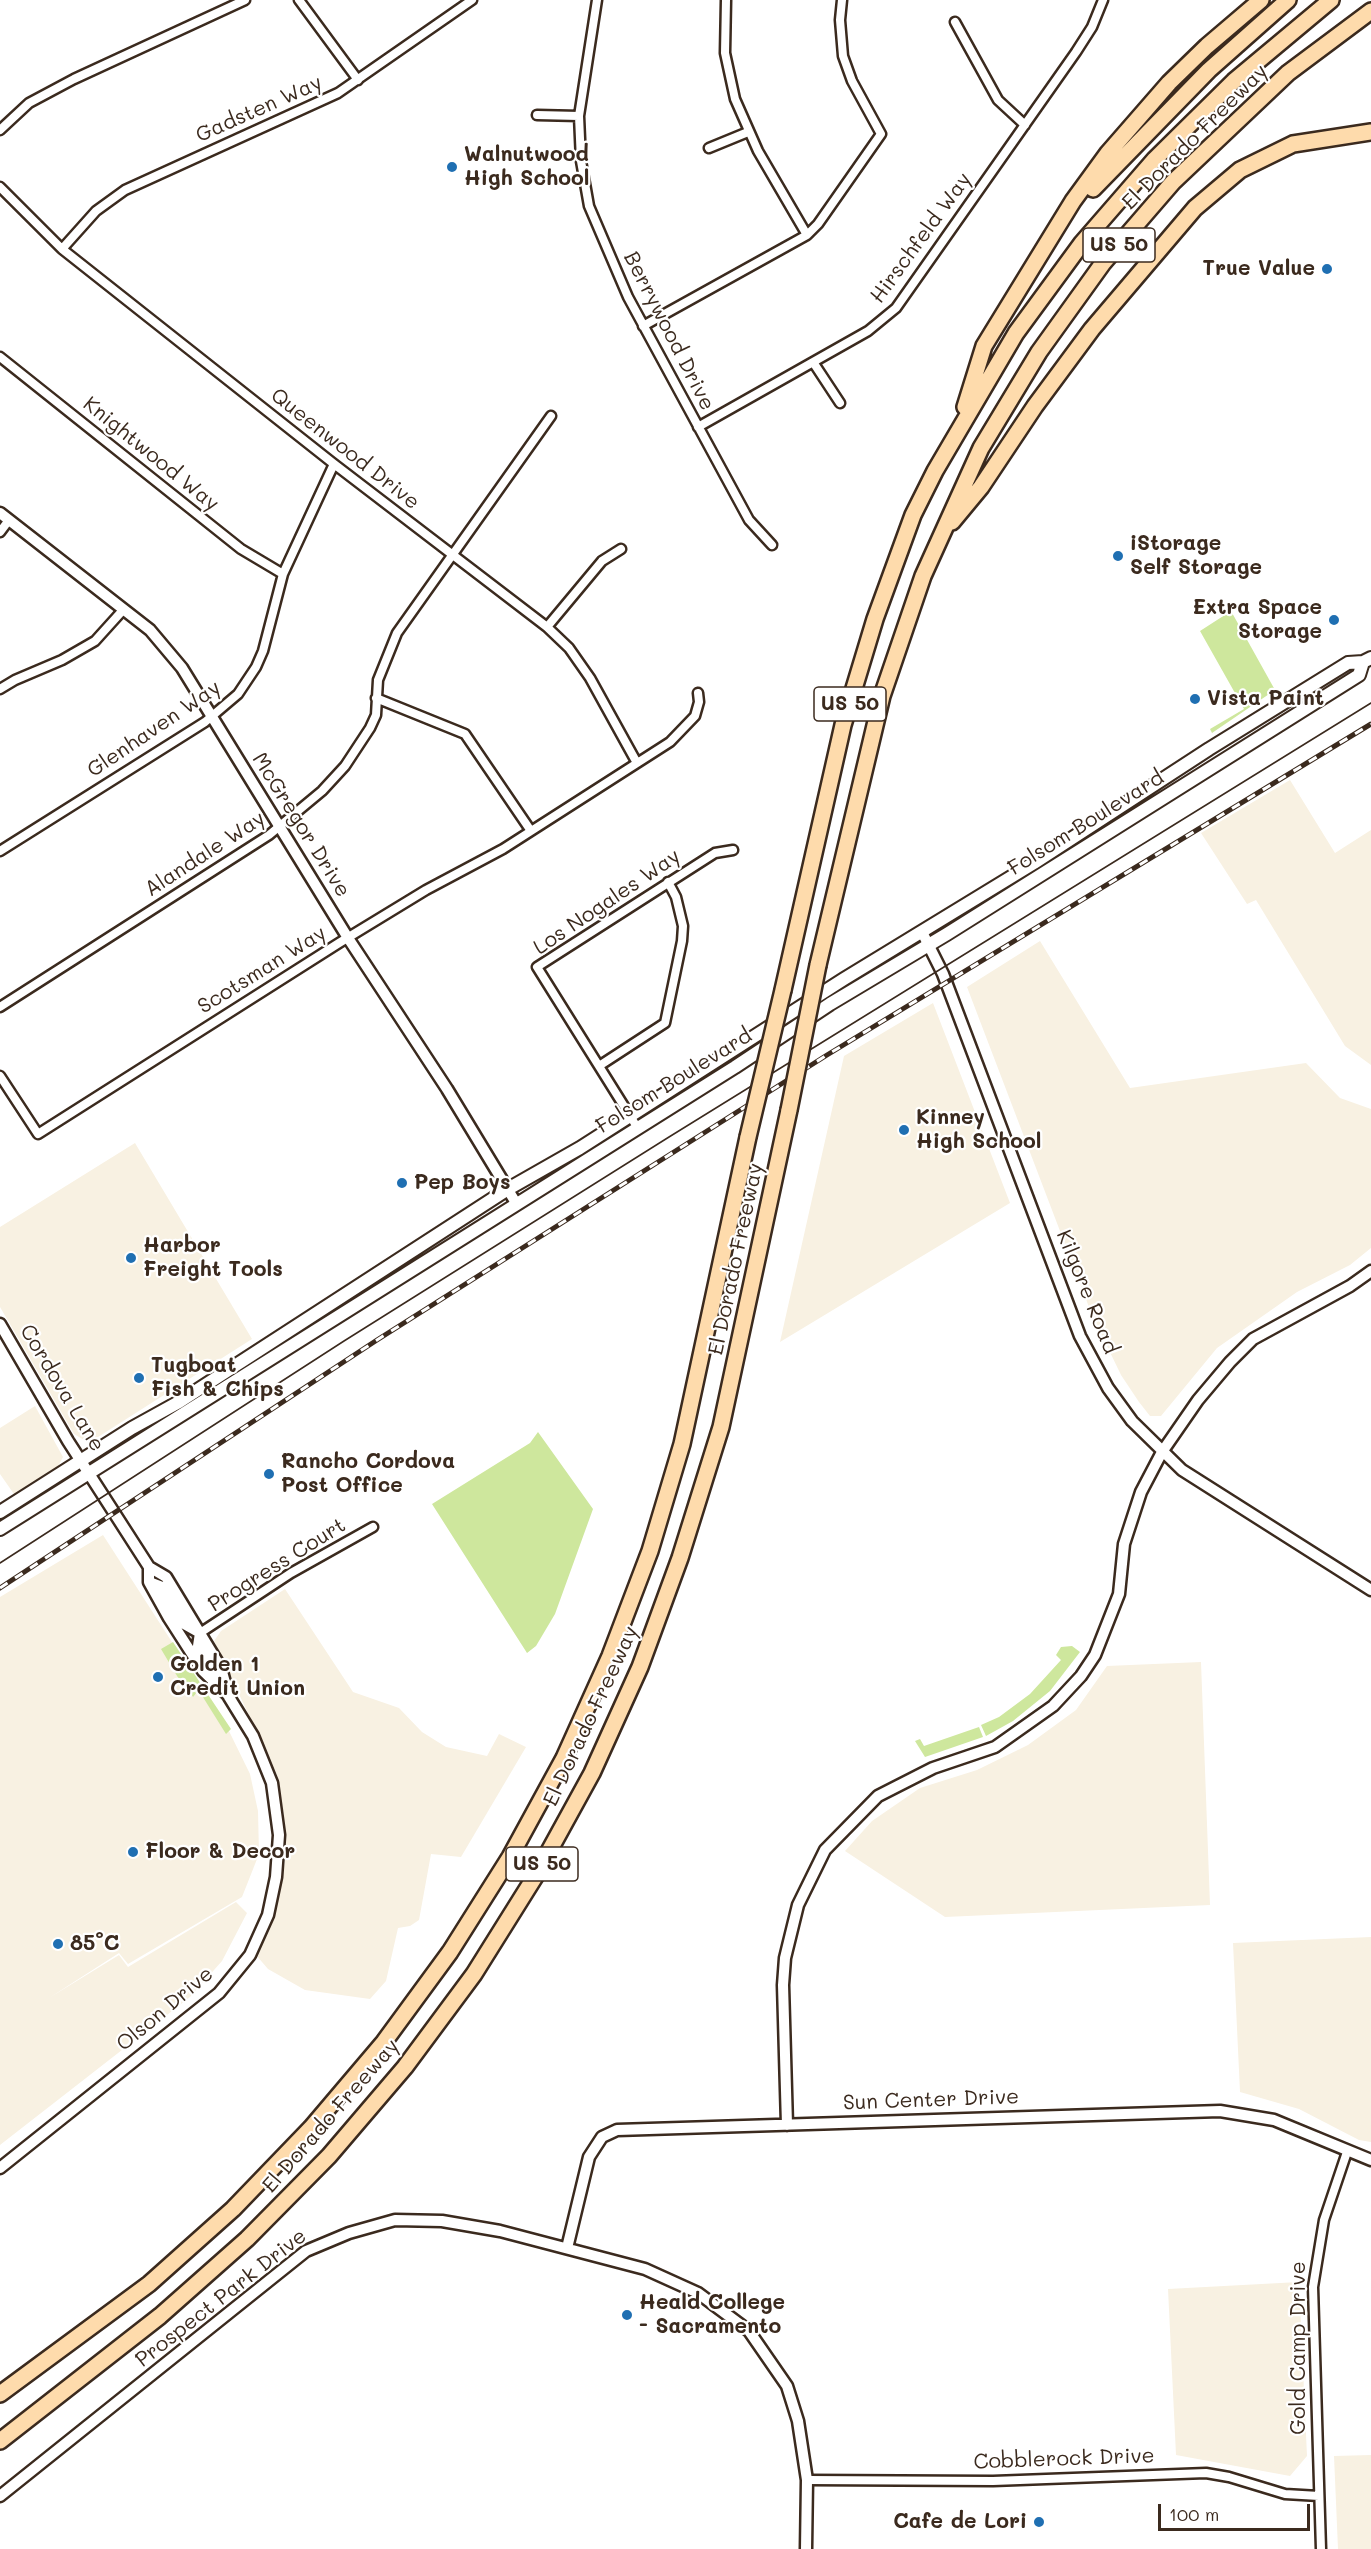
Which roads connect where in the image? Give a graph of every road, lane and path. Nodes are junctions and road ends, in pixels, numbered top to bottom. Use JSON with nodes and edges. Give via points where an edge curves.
{"nodes":[{"id":1,"x":245,"y":0,"type":"edge"},
{"id":2,"x":299,"y":0,"type":"edge"},
{"id":3,"x":472,"y":0,"type":"edge"},
{"id":4,"x":597,"y":0,"type":"edge"},
{"id":5,"x":726,"y":0,"type":"edge"},
{"id":6,"x":842,"y":0,"type":"edge"},
{"id":7,"x":1103,"y":0,"type":"edge"},
{"id":8,"x":1261,"y":0,"type":"edge"},
{"id":9,"x":1288,"y":0,"type":"edge"},
{"id":10,"x":1332,"y":0,"type":"edge"},
{"id":11,"x":1371,"y":11,"type":"edge"},
{"id":12,"x":955,"y":22,"type":"dead end"},
{"id":13,"x":358,"y":80,"type":"junction"},
{"id":14,"x":537,"y":115,"type":"dead end"},
{"id":15,"x":579,"y":116,"type":"junction"},
{"id":16,"x":1025,"y":125,"type":"junction"},
{"id":17,"x":0,"y":130,"type":"edge"},
{"id":18,"x":748,"y":132,"type":"junction"},
{"id":19,"x":1371,"y":132,"type":"edge"},
{"id":20,"x":709,"y":148,"type":"dead end"},
{"id":21,"x":0,"y":187,"type":"edge"},
{"id":22,"x":1060,"y":224,"type":"junction"},
{"id":23,"x":807,"y":235,"type":"junction"},
{"id":24,"x":62,"y":249,"type":"junction"},
{"id":25,"x":643,"y":326,"type":"junction"},
{"id":26,"x":0,"y":357,"type":"edge"},
{"id":27,"x":813,"y":362,"type":"junction"},
{"id":28,"x":840,"y":404,"type":"dead end"},
{"id":29,"x":551,"y":416,"type":"dead end"},
{"id":30,"x":698,"y":427,"type":"junction"},
{"id":31,"x":957,"y":430,"type":"junction"},
{"id":32,"x":334,"y":464,"type":"junction"},
{"id":33,"x":4,"y":517,"type":"edge"},
{"id":34,"x":0,"y":532,"type":"edge"},
{"id":35,"x":939,"y":538,"type":"junction"},
{"id":36,"x":772,"y":545,"type":"dead end"},
{"id":37,"x":621,"y":549,"type":"dead end"},
{"id":38,"x":451,"y":554,"type":"junction"},
{"id":39,"x":284,"y":574,"type":"junction"},
{"id":40,"x":123,"y":610,"type":"junction"},
{"id":41,"x":547,"y":627,"type":"junction"},
{"id":42,"x":1367,"y":660,"type":"edge"},
{"id":43,"x":0,"y":689,"type":"edge"},
{"id":44,"x":698,"y":693,"type":"dead end"},
{"id":45,"x":376,"y":698,"type":"junction"},
{"id":46,"x":211,"y":717,"type":"junction"},
{"id":47,"x":637,"y":763,"type":"junction"},
{"id":48,"x":1193,"y":765,"type":"junction"},
{"id":49,"x":1165,"y":796,"type":"junction"},
{"id":50,"x":279,"y":828,"type":"junction"},
{"id":51,"x":531,"y":831,"type":"junction"},
{"id":52,"x":733,"y":850,"type":"dead end"},
{"id":53,"x":0,"y":851,"type":"edge"},
{"id":54,"x":668,"y":882,"type":"junction"},
{"id":55,"x":922,"y":932,"type":"junction"},
{"id":56,"x":348,"y":938,"type":"junction"},
{"id":57,"x":929,"y":944,"type":"junction"},
{"id":58,"x":0,"y":1007,"type":"edge"},
{"id":59,"x":599,"y":1066,"type":"junction"},
{"id":60,"x":0,"y":1076,"type":"edge"},
{"id":61,"x":630,"y":1116,"type":"junction"},
{"id":62,"x":637,"y":1127,"type":"junction"},
{"id":63,"x":508,"y":1190,"type":"junction"},
{"id":64,"x":516,"y":1203,"type":"junction"},
{"id":65,"x":1371,"y":1271,"type":"edge"},
{"id":66,"x":0,"y":1324,"type":"edge"},
{"id":67,"x":284,"y":1332,"type":"junction"},
{"id":68,"x":244,"y":1376,"type":"junction"},
{"id":69,"x":1162,"y":1452,"type":"junction"},
{"id":70,"x":81,"y":1460,"type":"junction"},
{"id":71,"x":90,"y":1473,"type":"junction"},
{"id":72,"x":0,"y":1512,"type":"edge"},
{"id":73,"x":373,"y":1527,"type":"dead end"},
{"id":74,"x":0,"y":1530,"type":"edge"},
{"id":75,"x":149,"y":1567,"type":"junction"},
{"id":76,"x":149,"y":1582,"type":"junction"},
{"id":77,"x":1371,"y":1590,"type":"edge"},
{"id":78,"x":200,"y":1632,"type":"junction"},
{"id":79,"x":213,"y":1684,"type":"junction"},
{"id":80,"x":229,"y":1696,"type":"junction"},
{"id":81,"x":787,"y":2125,"type":"junction"},
{"id":82,"x":1347,"y":2152,"type":"junction"},
{"id":83,"x":1371,"y":2160,"type":"edge"},
{"id":84,"x":0,"y":2168,"type":"edge"},
{"id":85,"x":567,"y":2248,"type":"junction"},
{"id":86,"x":0,"y":2394,"type":"edge"},
{"id":87,"x":0,"y":2441,"type":"edge"},
{"id":88,"x":807,"y":2480,"type":"junction"},
{"id":89,"x":0,"y":2496,"type":"edge"},
{"id":90,"x":1319,"y":2496,"type":"junction"},
{"id":91,"x":806,"y":2549,"type":"edge"},
{"id":92,"x":1321,"y":2549,"type":"edge"}],
"edges":[{"from":1,"to":17,"type":"street","via":[[74,79],[29,103]]},
{"from":2,"to":13,"type":"street"},
{"from":3,"to":13,"type":"street","name":"Gadsten Way"},
{"from":4,"to":15,"type":"street","name":"Berrywood Drive"},
{"from":5,"to":18,"type":"street","via":[[726,63]]},
{"from":6,"to":23,"type":"street","via":[[843,56],[881,134]]},
{"from":7,"to":16,"type":"street","name":"Hirschfeld Way","via":[[1081,44]]},
{"from":8,"to":22,"type":"highway","via":[[1169,83],[1108,153]]},
{"from":9,"to":22,"type":"highway","via":[[1209,70]]},
{"from":10,"to":31,"type":"highway","name":"El Dorado Freeway","number":"US 50","via":[[1234,81],[1155,159],[1082,243],[1023,324]]},
{"from":11,"to":35,"type":"highway","name":"El Dorado Freeway","number":"US 50","via":[[1280,81],[1173,182],[1103,263],[1039,352],[981,448]]},
{"from":12,"to":16,"type":"street","via":[[998,100]]},
{"from":13,"to":24,"type":"street","name":"Gadsten Way","via":[[338,93],[125,190],[96,211]]},
{"from":14,"to":15,"type":"street"},
{"from":15,"to":25,"type":"street","name":"Berrywood Drive","via":[[589,206],[619,280]]},
{"from":16,"to":27,"type":"street","name":"Hirschfeld Way","via":[[896,308],[867,331]]},
{"from":18,"to":20,"type":"street"},
{"from":18,"to":23,"type":"street"},
{"from":19,"to":35,"type":"highway","via":[[1293,144],[1240,170],[1195,208],[1092,329],[981,488]]},
{"from":21,"to":24,"type":"street","name":"Queenwood Drive"},
{"from":22,"to":31,"type":"highway","via":[[984,346]]},
{"from":23,"to":25,"type":"street"},
{"from":24,"to":32,"type":"street","name":"Queenwood Drive"},
{"from":25,"to":30,"type":"street","name":"Berrywood Drive"},
{"from":26,"to":39,"type":"street","name":"Knightwood Way","via":[[241,549]]},
{"from":27,"to":28,"type":"street"},
{"from":27,"to":30,"type":"street","name":"Hirschfeld Way"},
{"from":29,"to":38,"type":"street","name":"Alandale Way"},
{"from":30,"to":36,"type":"street","name":"Berrywood Drive","via":[[749,520]]},
{"from":31,"to":86,"type":"highway","name":"El Dorado Freeway","number":"US 50","bridge":true,"via":[[913,515],[875,619],[843,725],[681,1444],[650,1551],[610,1656],[564,1758],[510,1857],[437,1970],[384,2042],[311,2128],[233,2209],[149,2284]]},
{"from":32,"to":38,"type":"street","name":"Queenwood Drive"},
{"from":32,"to":39,"type":"street","name":"Glenhaven Way"},
{"from":33,"to":34,"type":"street"},
{"from":33,"to":40,"type":"street","name":"McGregor Drive"},
{"from":35,"to":87,"type":"highway","name":"El Dorado Freeway","number":"US 50","bridge":true,"via":[[882,696],[818,964],[721,1427],[680,1558],[635,1677],[592,1773],[536,1875],[453,2002],[405,2067],[329,2156],[247,2239],[169,2308]]},
{"from":37,"to":41,"type":"street","via":[[602,561]]},
{"from":38,"to":41,"type":"street","name":"Queenwood Drive"},
{"from":38,"to":45,"type":"street","name":"Alandale Way","via":[[397,633],[378,680]]},
{"from":39,"to":46,"type":"street","name":"Glenhaven Way","via":[[256,667],[238,694]]},
{"from":40,"to":43,"type":"street","via":[[95,641]]},
{"from":40,"to":46,"type":"street","name":"McGregor Drive","via":[[165,646]]},
{"from":41,"to":47,"type":"street","name":"Queenwood Drive","via":[[569,648],[590,678]]},
{"from":42,"to":48,"type":"main road","name":"Folsom Boulevard","via":[[1348,663],[1209,749],[1208,759]]},
{"from":42,"to":49,"type":"main road","name":"Folsom Boulevard","via":[[1359,675]]},
{"from":44,"to":47,"type":"street","name":"Scotsman Way","via":[[698,709],[686,728]]},
{"from":45,"to":50,"type":"street","name":"Alandale Way","via":[[376,715],[359,747],[322,791]]},
{"from":45,"to":51,"type":"street","via":[[465,734]]},
{"from":46,"to":50,"type":"street","name":"McGregor Drive"},
{"from":46,"to":53,"type":"street","name":"Glenhaven Way"},
{"from":47,"to":51,"type":"street","name":"Scotsman Way"},
{"from":48,"to":49,"type":"main road","via":[[1173,782]]},
{"from":48,"to":55,"type":"main road","name":"Folsom Boulevard"},
{"from":49,"to":57,"type":"main road","name":"Folsom Boulevard"},
{"from":50,"to":56,"type":"street","name":"McGregor Drive"},
{"from":50,"to":58,"type":"street","name":"Alandale Way"},
{"from":51,"to":56,"type":"street","name":"Scotsman Way"},
{"from":52,"to":54,"type":"street","name":"Los Nogales Way","via":[[715,853]]},
{"from":54,"to":59,"type":"street","via":[[681,911],[682,933],[665,1023]]},
{"from":54,"to":59,"type":"street","name":"Los Nogales Way","via":[[537,967]]},
{"from":55,"to":57,"type":"street","name":"Kilgore Road"},
{"from":55,"to":61,"type":"main road","name":"Folsom Boulevard"},
{"from":56,"to":60,"type":"street","name":"Scotsman Way","via":[[38,1134]]},
{"from":56,"to":63,"type":"street","name":"McGregor Drive"},
{"from":57,"to":62,"type":"main road","name":"Folsom Boulevard"},
{"from":57,"to":69,"type":"street","name":"Kilgore Road","via":[[1084,1346],[1120,1406]]},
{"from":59,"to":61,"type":"street","name":"Los Nogales Way"},
{"from":61,"to":62,"type":"street","name":"Los Nogales Way"},
{"from":61,"to":63,"type":"main road","name":"Folsom Boulevard"},
{"from":62,"to":64,"type":"main road","name":"Folsom Boulevard"},
{"from":63,"to":64,"type":"street","name":"McGregor Drive"},
{"from":63,"to":67,"type":"main road","name":"Folsom Boulevard"},
{"from":64,"to":68,"type":"main road","name":"Folsom Boulevard"},
{"from":65,"to":69,"type":"street","via":[[1253,1339],[1212,1381]]},
{"from":66,"to":70,"type":"street","name":"Cordova Lane"},
{"from":67,"to":68,"type":"main road","via":[[282,1342],[251,1364]]},
{"from":67,"to":70,"type":"main road","name":"Folsom Boulevard","via":[[179,1402]]},
{"from":68,"to":71,"type":"main road","name":"Folsom Boulevard"},
{"from":69,"to":77,"type":"street","name":"Kilgore Road","via":[[1239,1508]]},
{"from":69,"to":81,"type":"street","via":[[1142,1492],[1124,1544],[1119,1594],[1109,1623],[1081,1676],[1053,1706],[995,1747],[933,1768],[878,1796],[825,1850],[798,1905],[785,1958]]},
{"from":70,"to":71,"type":"street","name":"Cordova Lane"},
{"from":70,"to":72,"type":"main road","name":"Folsom Boulevard"},
{"from":71,"to":74,"type":"main road","name":"Folsom Boulevard"},
{"from":71,"to":75,"type":"street","name":"Olson Drive"},
{"from":73,"to":78,"type":"street","name":"Progress Court","via":[[291,1573]]},
{"from":75,"to":76,"type":"street"},
{"from":75,"to":78,"type":"street","name":"Olson Drive","via":[[166,1577]]},
{"from":76,"to":78,"type":"street","via":[[162,1587],[184,1624]]},
{"from":76,"to":79,"type":"street","name":"Olson Drive"},
{"from":78,"to":79,"type":"street","via":[[198,1646],[213,1674]]},
{"from":78,"to":80,"type":"street","name":"Olson Drive","via":[[221,1668]]},
{"from":79,"to":80,"type":"street","name":"Olson Drive"},
{"from":80,"to":84,"type":"street","name":"Olson Drive","via":[[253,1736],[272,1783],[279,1835],[268,1915],[250,1955],[219,1993]]},
{"from":81,"to":82,"type":"street","name":"Sun Center Drive","via":[[1220,2111],[1274,2121]]},
{"from":81,"to":85,"type":"street","name":"Sun Center Drive","via":[[629,2129],[602,2137],[589,2157]]},
{"from":82,"to":83,"type":"street","name":"Sun Center Drive"},
{"from":82,"to":90,"type":"street","name":"Gold Camp Drive","via":[[1324,2220],[1313,2287]]},
{"from":85,"to":88,"type":"street","name":"Prospect Park Drive","via":[[645,2269],[676,2282],[720,2307],[749,2331],[786,2386],[802,2440]]},
{"from":85,"to":89,"type":"street","name":"Prospect Park Drive","via":[[461,2223],[414,2220],[395,2220],[323,2242],[284,2268]]},
{"from":88,"to":90,"type":"street","name":"Cobblerock Drive","via":[[993,2481],[1206,2474],[1274,2492]]},
{"from":88,"to":91,"type":"street","name":"Prospect Park Drive"},
{"from":90,"to":92,"type":"street","name":"Gold Camp Drive"}]}
